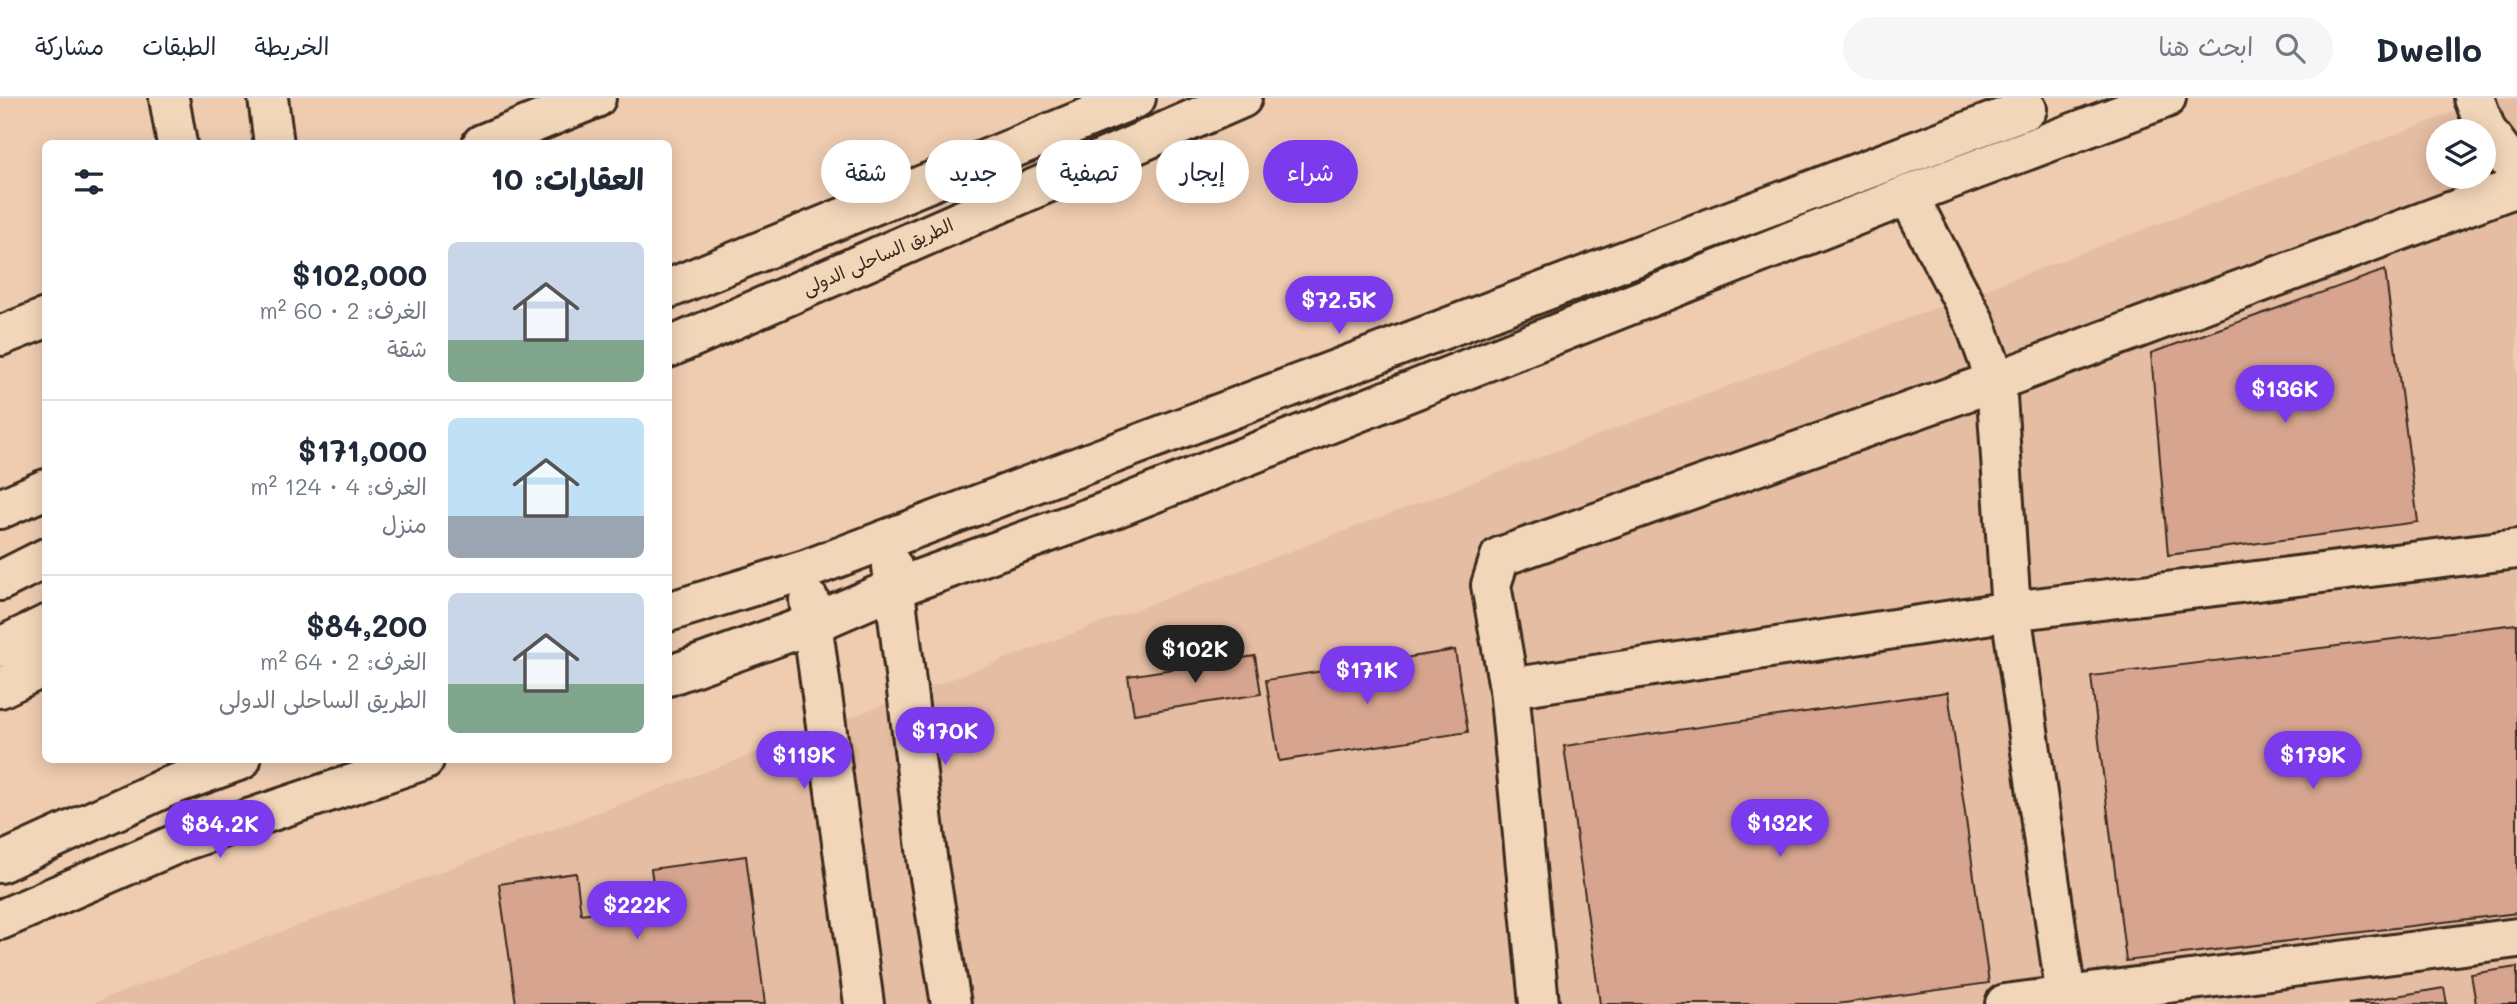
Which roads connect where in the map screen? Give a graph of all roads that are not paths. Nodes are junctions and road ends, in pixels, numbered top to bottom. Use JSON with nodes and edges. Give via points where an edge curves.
{"nodes":[{"id":1,"x":169,"y":98,"type":"edge"},
{"id":2,"x":268,"y":98,"type":"edge"},
{"id":3,"x":596,"y":98,"type":"edge"},
{"id":4,"x":1242,"y":98,"type":"edge"},
{"id":5,"x":2166,"y":98,"type":"edge"},
{"id":6,"x":2474,"y":98,"type":"edge"},
{"id":7,"x":1123,"y":101,"type":"edge"},
{"id":8,"x":2026,"y":104,"type":"edge"},
{"id":9,"x":176,"y":140,"type":"edge"},
{"id":10,"x":273,"y":140,"type":"edge"},
{"id":11,"x":492,"y":140,"type":"edge"},
{"id":12,"x":2033,"y":149,"type":"junction"},
{"id":13,"x":2517,"y":172,"type":"edge"},
{"id":14,"x":2517,"y":187,"type":"edge"},
{"id":15,"x":1908,"y":195,"type":"junction"},
{"id":16,"x":672,"y":287,"type":"edge"},
{"id":17,"x":42,"y":320,"type":"edge"},
{"id":18,"x":0,"y":336,"type":"edge"},
{"id":19,"x":672,"y":346,"type":"edge"},
{"id":20,"x":1996,"y":381,"type":"junction"},
{"id":21,"x":42,"y":491,"type":"edge"},
{"id":22,"x":0,"y":509,"type":"edge"},
{"id":23,"x":889,"y":536,"type":"junction"},
{"id":24,"x":2517,"y":549,"type":"edge"},
{"id":25,"x":42,"y":560,"type":"edge"},
{"id":26,"x":805,"y":570,"type":"junction"},
{"id":27,"x":0,"y":581,"type":"edge"},
{"id":28,"x":895,"y":588,"type":"junction"},
{"id":29,"x":672,"y":611,"type":"edge"},
{"id":30,"x":2011,"y":611,"type":"junction"},
{"id":31,"x":812,"y":624,"type":"junction"},
{"id":32,"x":42,"y":627,"type":"edge"},
{"id":33,"x":0,"y":647,"type":"edge"},
{"id":34,"x":42,"y":668,"type":"edge"},
{"id":35,"x":672,"y":675,"type":"edge"},
{"id":36,"x":0,"y":688,"type":"edge"},
{"id":37,"x":1509,"y":688,"type":"junction"},
{"id":38,"x":233,"y":763,"type":"edge"},
{"id":39,"x":415,"y":763,"type":"edge"},
{"id":40,"x":0,"y":863,"type":"edge"},
{"id":41,"x":0,"y":919,"type":"edge"},
{"id":42,"x":2517,"y":938,"type":"edge"},
{"id":43,"x":2067,"y":1001,"type":"edge"},
{"id":44,"x":864,"y":1004,"type":"edge"},
{"id":45,"x":951,"y":1004,"type":"edge"},
{"id":46,"x":1539,"y":1004,"type":"edge"},
{"id":47,"x":2004,"y":1004,"type":"edge"}],
"edges":[{"from":1,"to":9,"type":"main road"},
{"from":2,"to":10,"type":"main road"},
{"from":3,"to":11,"type":"main road"},
{"from":4,"to":19,"type":"main road","name":"الطريق الساحلى الدولى"},
{"from":5,"to":12,"type":"main road"},
{"from":6,"to":13,"type":"main road","via":[[2486,130]]},
{"from":7,"to":16,"type":"main road"},
{"from":8,"to":12,"type":"main road"},
{"from":8,"to":23,"type":"main road"},
{"from":12,"to":15,"type":"main road"},
{"from":14,"to":20,"type":"main road"},
{"from":15,"to":20,"type":"main road","via":[[1975,323]]},
{"from":15,"to":28,"type":"main road","via":[[1105,512]]},
{"from":17,"to":18,"type":"main road"},
{"from":20,"to":30,"type":"main road"},
{"from":20,"to":37,"type":"main road","via":[[1500,557],[1491,585]]},
{"from":21,"to":22,"type":"main road"},
{"from":23,"to":26,"type":"main road"},
{"from":23,"to":28,"type":"main road"},
{"from":24,"to":30,"type":"main road"},
{"from":25,"to":27,"type":"main road"},
{"from":26,"to":29,"type":"main road"},
{"from":26,"to":31,"type":"main road"},
{"from":28,"to":31,"type":"main road"},
{"from":28,"to":45,"type":"main road","via":[[928,865]]},
{"from":30,"to":37,"type":"main road"},
{"from":30,"to":43,"type":"main road"},
{"from":31,"to":35,"type":"main road"},
{"from":31,"to":44,"type":"main road"},
{"from":32,"to":33,"type":"main road"},
{"from":34,"to":36,"type":"main road"},
{"from":37,"to":46,"type":"main road"},
{"from":38,"to":40,"type":"main road","via":[[167,787]]},
{"from":39,"to":41,"type":"main road","via":[[183,841]]},
{"from":42,"to":43,"type":"main road"},
{"from":43,"to":47,"type":"main road"}]}
